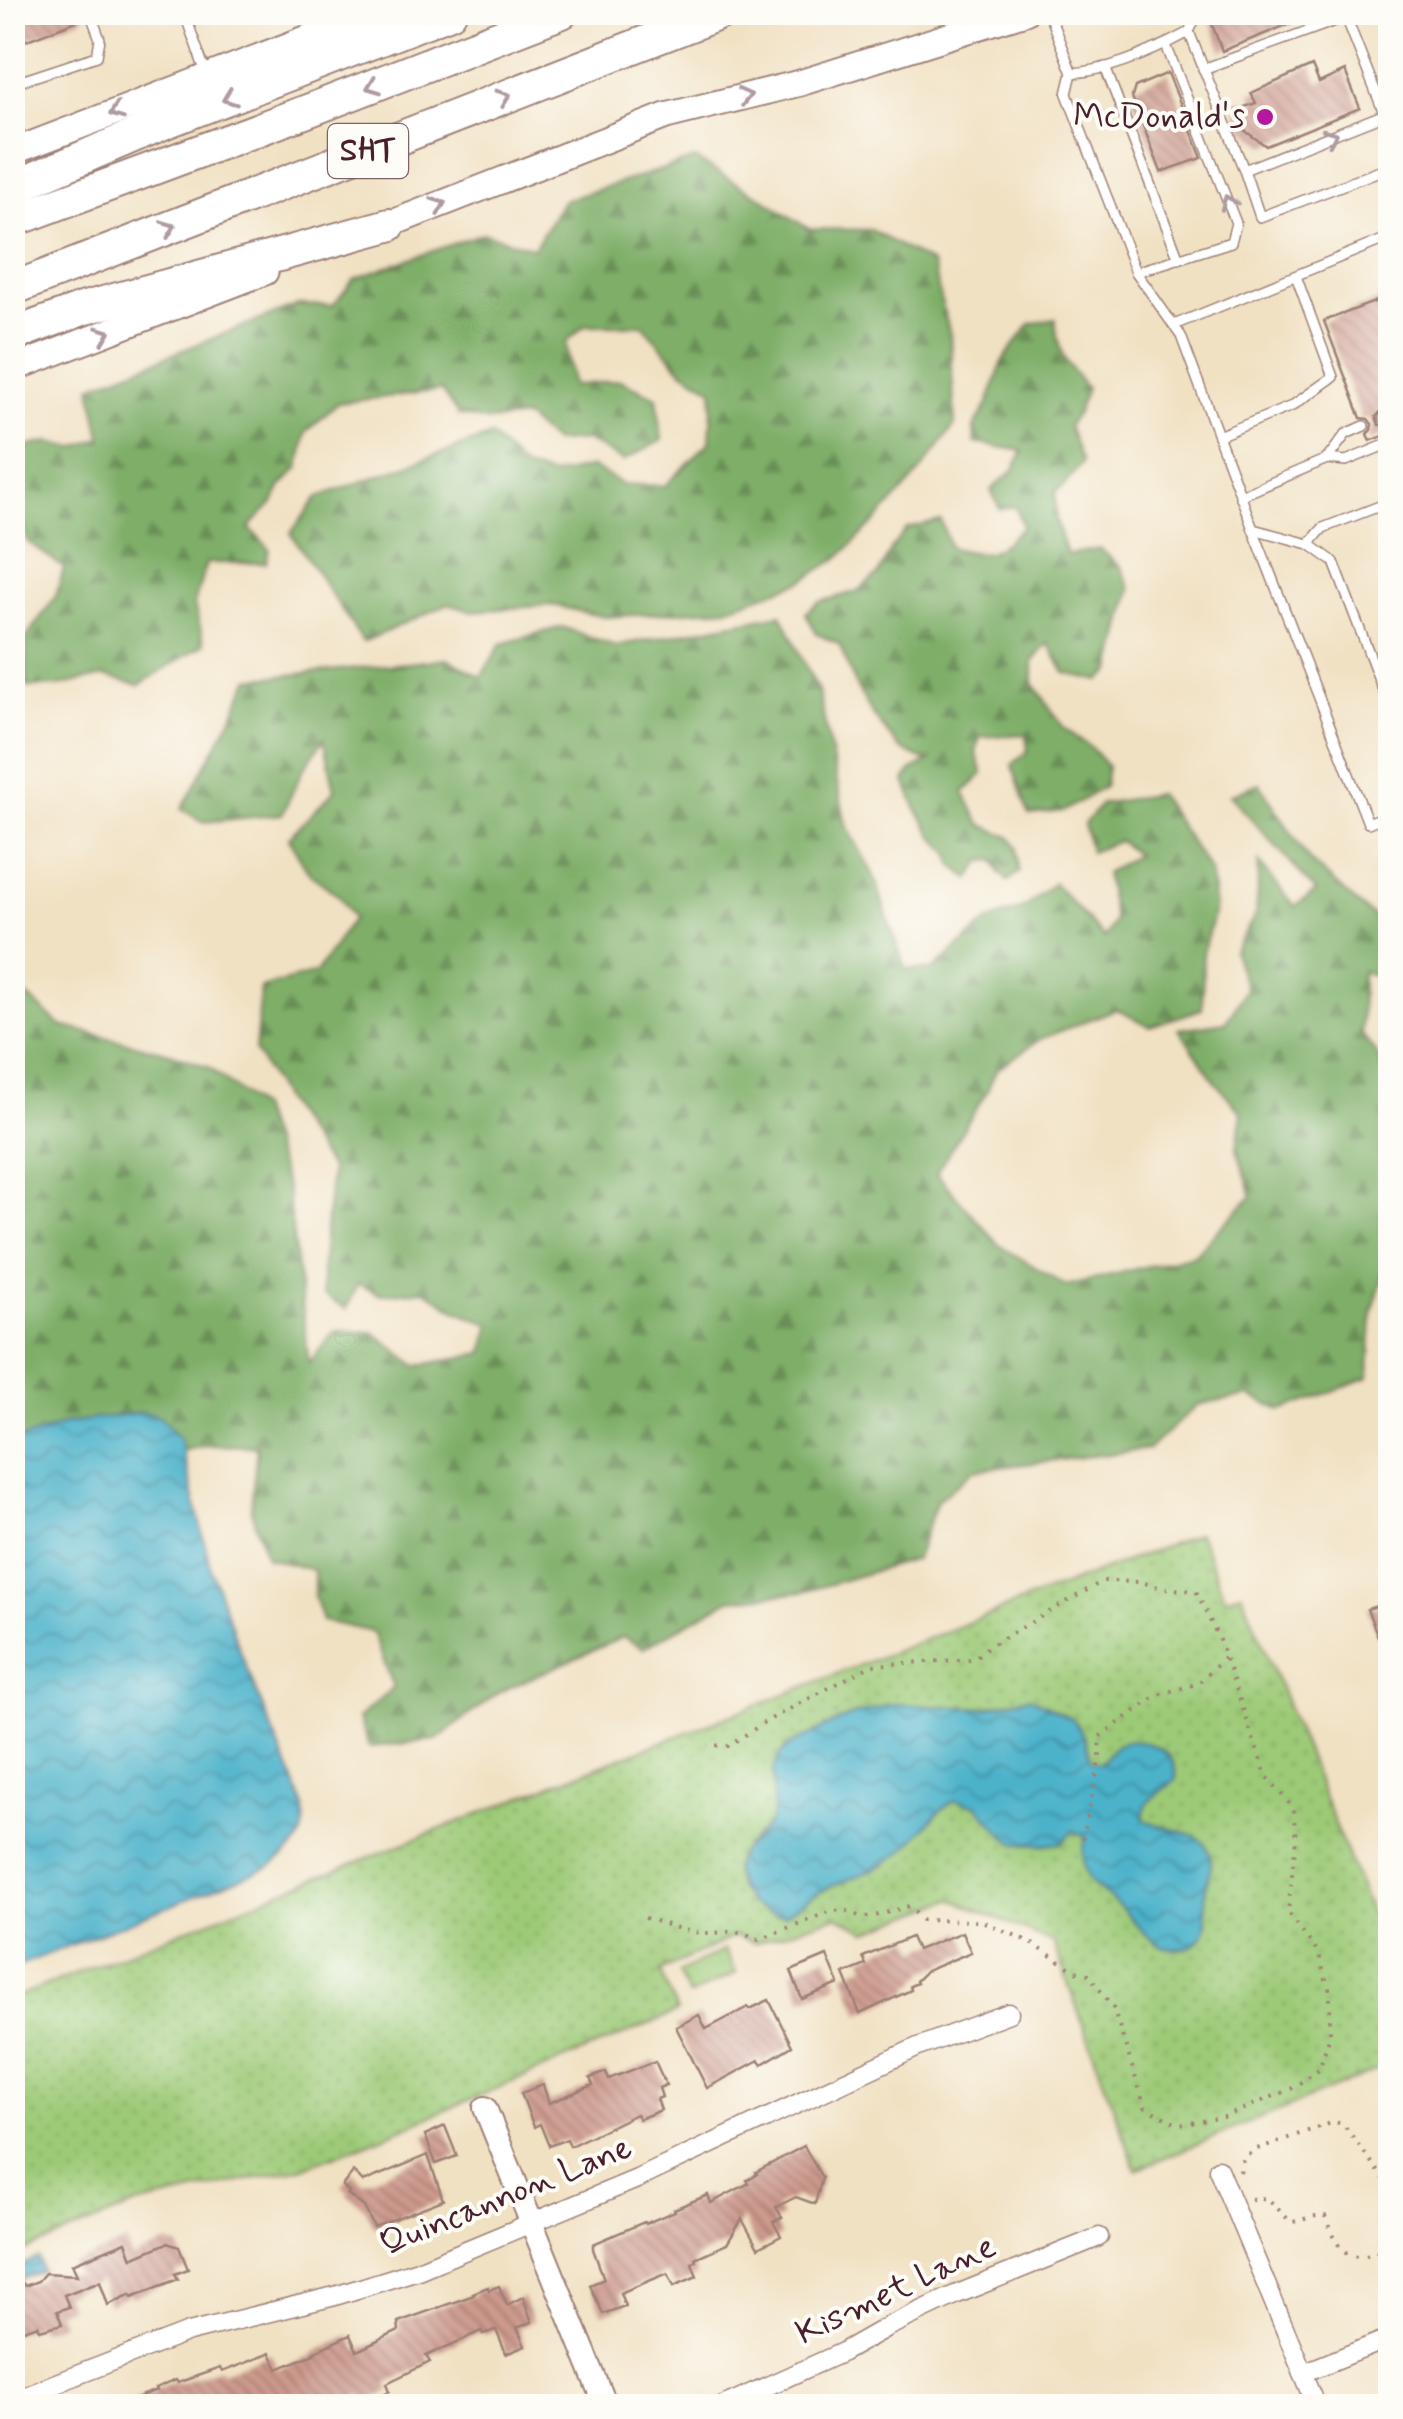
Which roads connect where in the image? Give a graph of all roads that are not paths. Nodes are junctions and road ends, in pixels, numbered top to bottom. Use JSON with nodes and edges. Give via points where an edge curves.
{"nodes":[{"id":1,"x":90,"y":12,"type":"edge"},
{"id":2,"x":184,"y":12,"type":"edge"},
{"id":3,"x":376,"y":12,"type":"edge"},
{"id":4,"x":450,"y":12,"type":"edge"},
{"id":5,"x":562,"y":12,"type":"edge"},
{"id":6,"x":722,"y":12,"type":"edge"},
{"id":7,"x":1025,"y":12,"type":"edge"},
{"id":8,"x":1048,"y":12,"type":"edge"},
{"id":9,"x":1198,"y":12,"type":"edge"},
{"id":10,"x":1388,"y":12,"type":"edge"},
{"id":11,"x":1343,"y":15,"type":"edge"},
{"id":12,"x":1189,"y":32,"type":"junction"},
{"id":13,"x":1166,"y":45,"type":"junction"},
{"id":14,"x":1105,"y":67,"type":"junction"},
{"id":15,"x":1204,"y":69,"type":"junction"},
{"id":16,"x":1072,"y":73,"type":"junction"},
{"id":17,"x":208,"y":77,"type":"junction"},
{"id":18,"x":12,"y":84,"type":"edge"},
{"id":19,"x":1387,"y":114,"type":"edge"},
{"id":20,"x":1390,"y":128,"type":"edge"},
{"id":21,"x":12,"y":152,"type":"edge"},
{"id":22,"x":1390,"y":167,"type":"edge"},
{"id":23,"x":1244,"y":170,"type":"junction"},
{"id":24,"x":12,"y":188,"type":"edge"},
{"id":25,"x":12,"y":220,"type":"edge"},
{"id":26,"x":389,"y":224,"type":"junction"},
{"id":27,"x":1390,"y":237,"type":"edge"},
{"id":28,"x":1179,"y":259,"type":"junction"},
{"id":29,"x":1136,"y":272,"type":"junction"},
{"id":30,"x":1296,"y":276,"type":"junction"},
{"id":31,"x":12,"y":289,"type":"edge"},
{"id":32,"x":1174,"y":325,"type":"junction"},
{"id":33,"x":12,"y":335,"type":"edge"},
{"id":34,"x":12,"y":369,"type":"edge"},
{"id":35,"x":1364,"y":426,"type":"dead end"},
{"id":36,"x":1218,"y":436,"type":"junction"},
{"id":37,"x":1390,"y":443,"type":"edge"},
{"id":38,"x":1327,"y":459,"type":"junction"},
{"id":39,"x":1240,"y":496,"type":"junction"},
{"id":40,"x":1390,"y":502,"type":"edge"},
{"id":41,"x":1253,"y":529,"type":"junction"},
{"id":42,"x":1309,"y":544,"type":"junction"},
{"id":43,"x":1390,"y":708,"type":"edge"},
{"id":44,"x":1390,"y":814,"type":"edge"},
{"id":45,"x":1010,"y":2013,"type":"dead end"},
{"id":46,"x":485,"y":2108,"type":"dead end"},
{"id":47,"x":1218,"y":2169,"type":"dead end"},
{"id":48,"x":531,"y":2222,"type":"junction"},
{"id":49,"x":1099,"y":2237,"type":"dead end"},
{"id":50,"x":1390,"y":2338,"type":"edge"},
{"id":51,"x":1302,"y":2373,"type":"junction"},
{"id":52,"x":12,"y":2400,"type":"edge"},
{"id":53,"x":606,"y":2406,"type":"edge"},
{"id":54,"x":723,"y":2406,"type":"edge"},
{"id":55,"x":1317,"y":2406,"type":"edge"}],
"edges":[{"from":1,"to":18,"type":"lane","via":[[100,39],[97,56]]},
{"from":2,"to":17,"type":"lane"},
{"from":3,"to":17,"type":"main road"},
{"from":4,"to":24,"type":"highway","one_way":true},
{"from":5,"to":25,"type":"highway","number":"SHT","one_way":true},
{"from":31,"to":6,"type":"highway","number":"SHT","one_way":true},
{"from":26,"to":7,"type":"main road","one_way":true,"via":[[666,116],[800,83]]},
{"from":8,"to":16,"type":"lane"},
{"from":9,"to":12,"type":"lane"},
{"from":10,"to":11,"type":"lane","via":[[1368,20]]},
{"from":11,"to":15,"type":"lane"},
{"from":11,"to":19,"type":"lane"},
{"from":12,"to":13,"type":"lane"},
{"from":12,"to":15,"type":"lane"},
{"from":13,"to":14,"type":"lane"},
{"from":28,"to":13,"type":"lane","one_way":true,"via":[[1231,242],[1236,223]]},
{"from":14,"to":16,"type":"lane"},
{"from":14,"to":28,"type":"lane"},
{"from":15,"to":23,"type":"lane"},
{"from":16,"to":29,"type":"lane","via":[[1066,94]]},
{"from":17,"to":21,"type":"main road","one_way":true},
{"from":19,"to":20,"type":"lane"},
{"from":23,"to":19,"type":"lane","one_way":true},
{"from":22,"to":23,"type":"lane","via":[[1260,217]]},
{"from":26,"to":33,"type":"highway","via":[[84,308]]},
{"from":34,"to":26,"type":"main road","one_way":true},
{"from":27,"to":30,"type":"lane"},
{"from":28,"to":29,"type":"lane"},
{"from":29,"to":32,"type":"lane"},
{"from":30,"to":32,"type":"lane"},
{"from":30,"to":36,"type":"lane","via":[[1333,378],[1292,406]]},
{"from":32,"to":36,"type":"lane"},
{"from":35,"to":38,"type":"lane","via":[[1346,434]]},
{"from":36,"to":39,"type":"lane"},
{"from":37,"to":38,"type":"lane","via":[[1346,460]]},
{"from":38,"to":39,"type":"lane"},
{"from":39,"to":41,"type":"lane"},
{"from":40,"to":42,"type":"lane","via":[[1323,528]]},
{"from":41,"to":42,"type":"lane"},
{"from":41,"to":44,"type":"lane","via":[[1368,823]]},
{"from":42,"to":43,"type":"lane","via":[[1334,562]]},
{"from":45,"to":48,"type":"street","name":"Quincannon Lane","via":[[918,2047]]},
{"from":46,"to":48,"type":"street"},
{"from":47,"to":51,"type":"street"},
{"from":48,"to":52,"type":"street","name":"Quincannon Lane","via":[[418,2270],[189,2332]]},
{"from":48,"to":53,"type":"street"},
{"from":49,"to":54,"type":"street","name":"Kismet Lane","via":[[955,2294]]},
{"from":50,"to":51,"type":"street"},
{"from":51,"to":55,"type":"street"}]}
